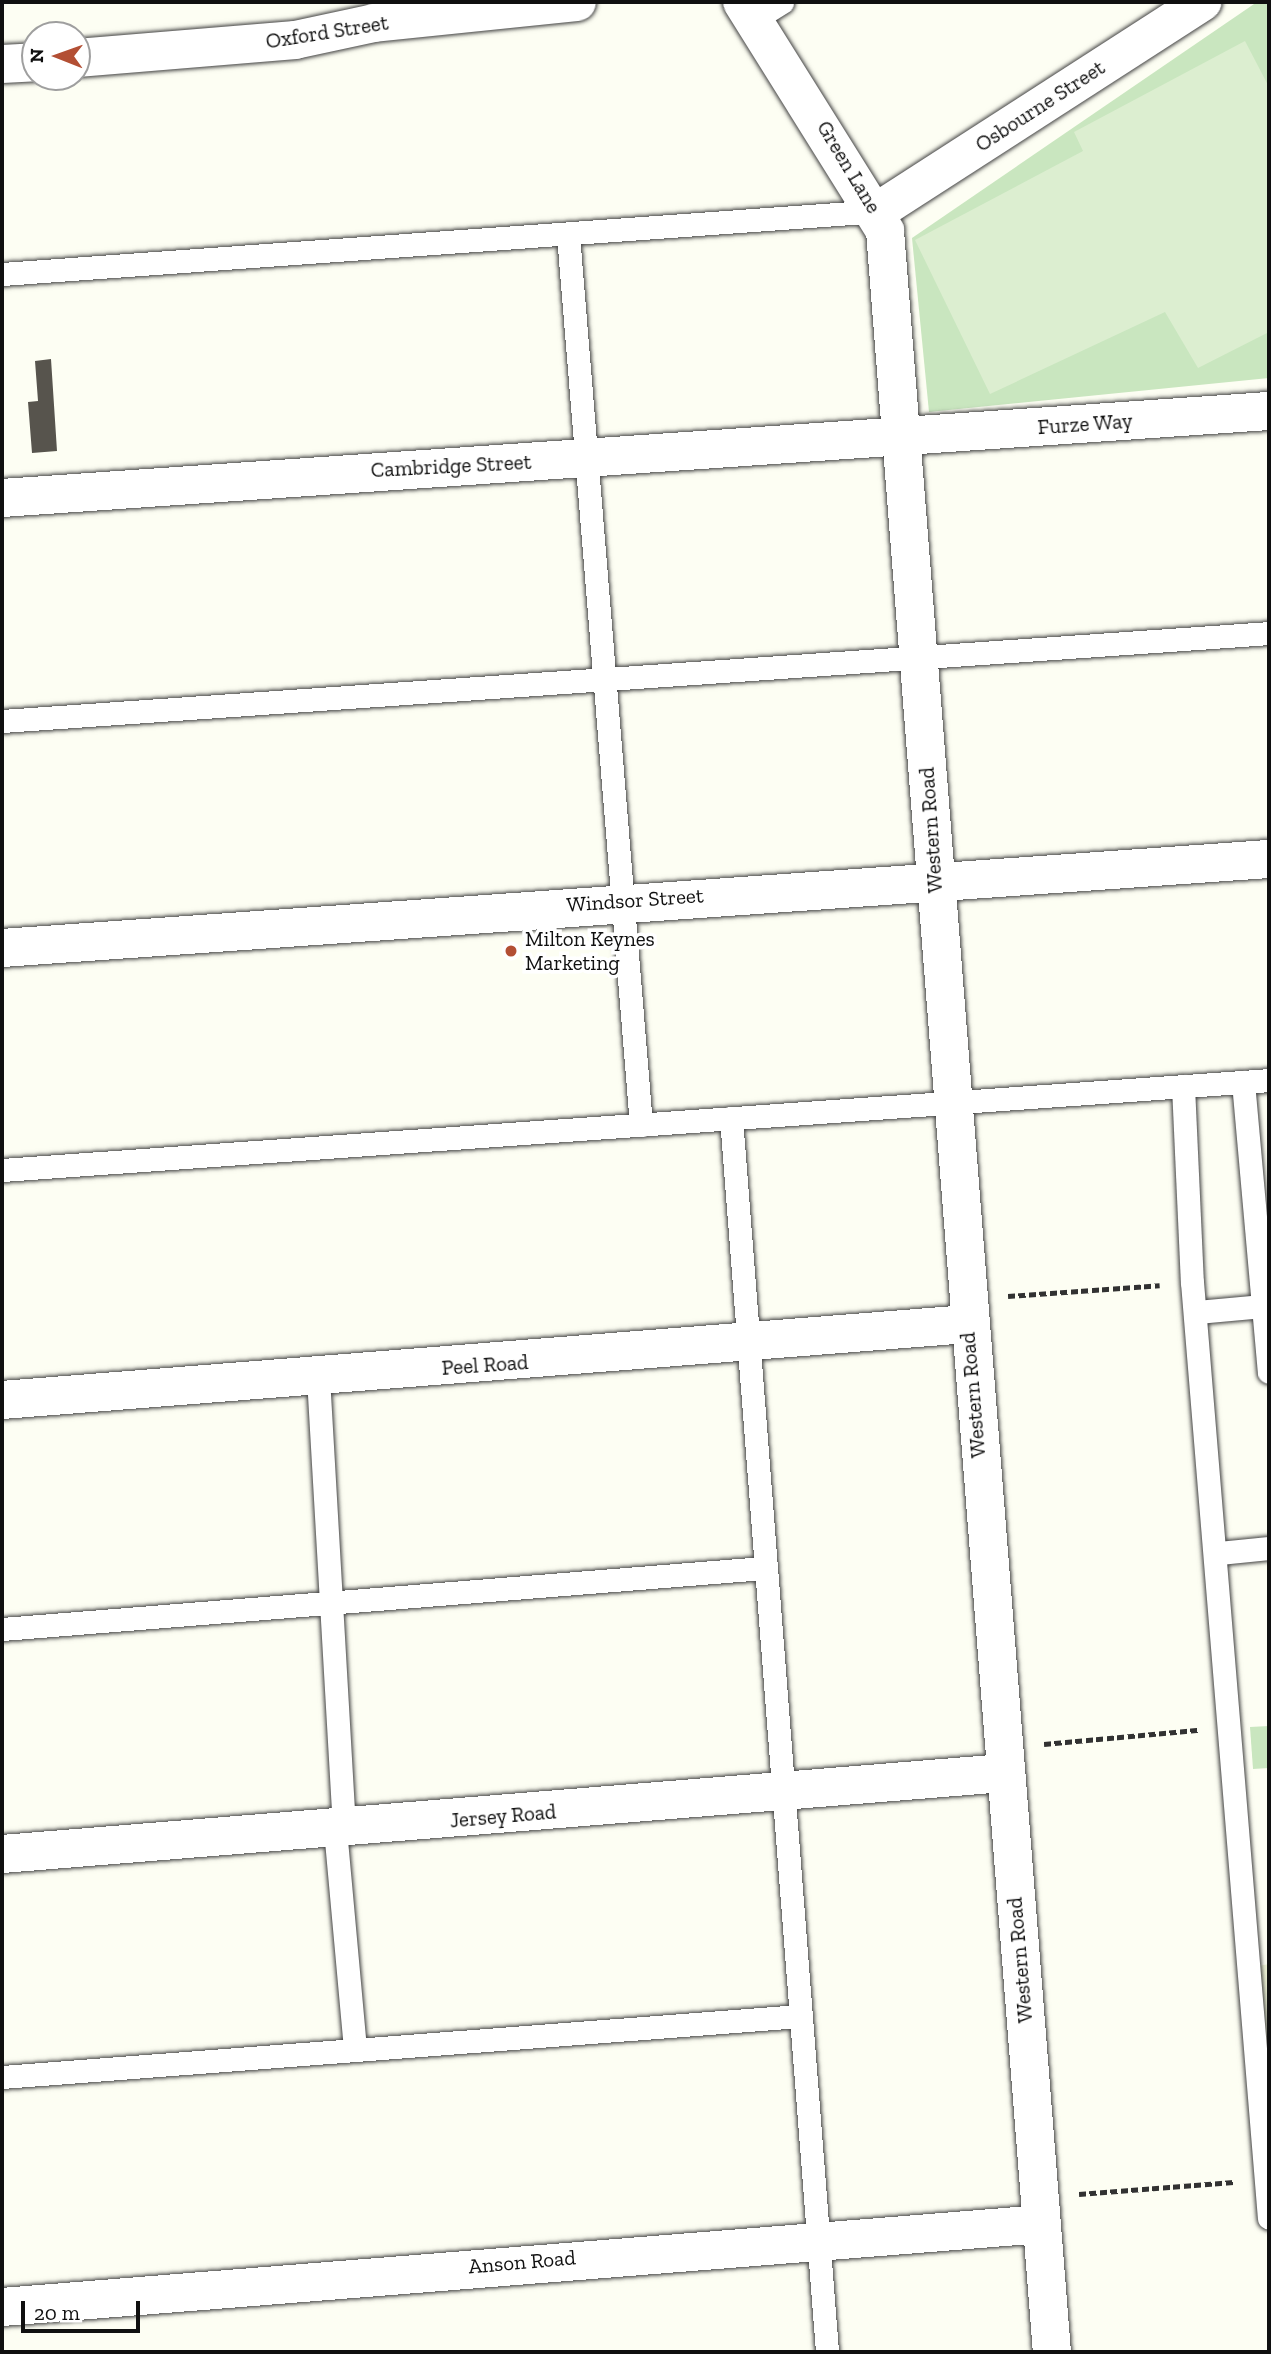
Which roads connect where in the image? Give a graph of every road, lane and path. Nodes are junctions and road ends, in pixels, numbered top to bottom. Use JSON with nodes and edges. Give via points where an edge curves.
{"nodes":[{"id":1,"x":577,"y":2,"type":"edge"},
{"id":2,"x":1202,"y":2,"type":"edge"},
{"id":3,"x":760,"y":7,"type":"edge"},
{"id":4,"x":91,"y":57,"type":"edge"},
{"id":5,"x":21,"y":63,"type":"edge"},
{"id":6,"x":2,"y":64,"type":"edge"},
{"id":7,"x":878,"y":211,"type":"junction"},
{"id":8,"x":568,"y":235,"type":"junction"},
{"id":9,"x":2,"y":274,"type":"edge"},
{"id":10,"x":1269,"y":411,"type":"edge"},
{"id":11,"x":901,"y":437,"type":"junction"},
{"id":12,"x":586,"y":459,"type":"junction"},
{"id":13,"x":2,"y":498,"type":"edge"},
{"id":14,"x":1269,"y":632,"type":"edge"},
{"id":15,"x":918,"y":656,"type":"junction"},
{"id":16,"x":604,"y":678,"type":"junction"},
{"id":17,"x":2,"y":721,"type":"edge"},
{"id":18,"x":1269,"y":859,"type":"edge"},
{"id":19,"x":934,"y":882,"type":"junction"},
{"id":20,"x":621,"y":900,"type":"junction"},
{"id":21,"x":2,"y":948,"type":"edge"},
{"id":22,"x":1269,"y":1080,"type":"edge"},
{"id":23,"x":1243,"y":1082,"type":"junction"},
{"id":24,"x":1182,"y":1086,"type":"junction"},
{"id":25,"x":952,"y":1102,"type":"junction"},
{"id":26,"x":731,"y":1118,"type":"junction"},
{"id":27,"x":640,"y":1125,"type":"junction"},
{"id":28,"x":2,"y":1170,"type":"edge"},
{"id":29,"x":1192,"y":1282,"type":"junction"},
{"id":30,"x":1263,"y":1306,"type":"junction"},
{"id":31,"x":966,"y":1312,"type":"junction"},
{"id":32,"x":1197,"y":1312,"type":"junction"},
{"id":33,"x":746,"y":1345,"type":"junction"},
{"id":34,"x":1269,"y":1372,"type":"edge"},
{"id":35,"x":318,"y":1377,"type":"junction"},
{"id":36,"x":2,"y":1400,"type":"edge"},
{"id":37,"x":1269,"y":1548,"type":"edge"},
{"id":38,"x":1219,"y":1553,"type":"junction"},
{"id":39,"x":764,"y":1568,"type":"junction"},
{"id":40,"x":326,"y":1601,"type":"junction"},
{"id":41,"x":2,"y":1629,"type":"edge"},
{"id":42,"x":1230,"y":1727,"type":"junction"},
{"id":43,"x":1004,"y":1761,"type":"junction"},
{"id":44,"x":783,"y":1793,"type":"junction"},
{"id":45,"x":340,"y":1829,"type":"junction"},
{"id":46,"x":2,"y":1854,"type":"edge"},
{"id":47,"x":1260,"y":1958,"type":"edge"},
{"id":48,"x":800,"y":2016,"type":"junction"},
{"id":49,"x":355,"y":2049,"type":"junction"},
{"id":50,"x":2,"y":2077,"type":"edge"},
{"id":51,"x":1266,"y":2179,"type":"junction"},
{"id":52,"x":1041,"y":2211,"type":"junction"},
{"id":53,"x":1269,"y":2218,"type":"edge"},
{"id":54,"x":818,"y":2237,"type":"junction"},
{"id":55,"x":2,"y":2307,"type":"edge"},
{"id":56,"x":827,"y":2352,"type":"edge"},
{"id":57,"x":1052,"y":2352,"type":"edge"}],
"edges":[{"from":1,"to":4,"type":"street","name":"Oxford Street","via":[[374,23],[295,40]]},
{"from":2,"to":7,"type":"street","name":"Osbourne Street"},
{"from":3,"to":7,"type":"street","name":"Green Lane"},
{"from":5,"to":6,"type":"street"},
{"from":7,"to":8,"type":"lane"},
{"from":7,"to":11,"type":"street","name":"Green Lane"},
{"from":8,"to":9,"type":"lane"},
{"from":8,"to":12,"type":"lane"},
{"from":10,"to":11,"type":"street","name":"Furze Way"},
{"from":11,"to":12,"type":"street","name":"Cambridge Street"},
{"from":11,"to":15,"type":"street","name":"Western Road"},
{"from":12,"to":13,"type":"street","name":"Cambridge Street"},
{"from":12,"to":16,"type":"lane"},
{"from":14,"to":15,"type":"lane"},
{"from":15,"to":16,"type":"lane"},
{"from":15,"to":19,"type":"street","name":"Western Road"},
{"from":16,"to":17,"type":"lane"},
{"from":16,"to":20,"type":"lane"},
{"from":18,"to":19,"type":"street","name":"Windsor Street"},
{"from":19,"to":20,"type":"street","name":"Windsor Street"},
{"from":19,"to":25,"type":"street","name":"Western Road"},
{"from":20,"to":21,"type":"street","name":"Windsor Street"},
{"from":20,"to":27,"type":"lane"},
{"from":22,"to":23,"type":"lane"},
{"from":23,"to":24,"type":"lane"},
{"from":23,"to":30,"type":"lane"},
{"from":24,"to":25,"type":"lane"},
{"from":24,"to":29,"type":"lane"},
{"from":25,"to":26,"type":"lane"},
{"from":25,"to":31,"type":"street","name":"Western Road"},
{"from":26,"to":27,"type":"lane"},
{"from":26,"to":33,"type":"lane"},
{"from":27,"to":28,"type":"lane"},
{"from":29,"to":31,"type":"path"},
{"from":29,"to":32,"type":"lane"},
{"from":30,"to":32,"type":"lane"},
{"from":30,"to":34,"type":"lane"},
{"from":31,"to":33,"type":"street","name":"Peel Road"},
{"from":31,"to":43,"type":"street","name":"Western Road"},
{"from":32,"to":38,"type":"lane"},
{"from":33,"to":35,"type":"street","name":"Peel Road"},
{"from":33,"to":39,"type":"lane"},
{"from":35,"to":36,"type":"street","name":"Peel Road"},
{"from":35,"to":40,"type":"lane"},
{"from":37,"to":38,"type":"lane"},
{"from":38,"to":42,"type":"lane"},
{"from":39,"to":40,"type":"lane"},
{"from":39,"to":44,"type":"lane"},
{"from":40,"to":41,"type":"lane"},
{"from":40,"to":45,"type":"lane"},
{"from":42,"to":43,"type":"path"},
{"from":42,"to":47,"type":"lane"},
{"from":43,"to":44,"type":"street","name":"Jersey Road"},
{"from":43,"to":52,"type":"street","name":"Western Road"},
{"from":44,"to":45,"type":"street","name":"Jersey Road"},
{"from":44,"to":48,"type":"lane"},
{"from":45,"to":46,"type":"street","name":"Jersey Road"},
{"from":45,"to":49,"type":"lane"},
{"from":47,"to":51,"type":"lane"},
{"from":48,"to":49,"type":"lane"},
{"from":48,"to":54,"type":"lane"},
{"from":49,"to":50,"type":"lane"},
{"from":51,"to":52,"type":"path"},
{"from":51,"to":53,"type":"lane"},
{"from":52,"to":54,"type":"street","name":"Anson Road"},
{"from":52,"to":57,"type":"street","name":"Western Road"},
{"from":54,"to":55,"type":"street","name":"Anson Road"},
{"from":54,"to":56,"type":"lane"}]}
